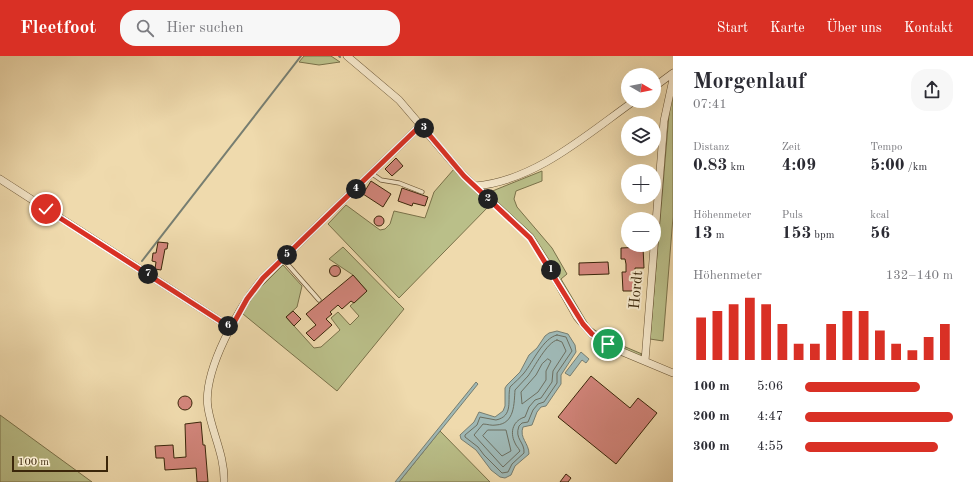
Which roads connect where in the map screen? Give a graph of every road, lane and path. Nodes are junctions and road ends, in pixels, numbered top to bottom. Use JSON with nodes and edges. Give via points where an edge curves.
{"nodes":[{"id":1,"x":347,"y":56,"type":"edge"},
{"id":2,"x":673,"y":73,"type":"edge"},
{"id":3,"x":673,"y":79,"type":"edge"},
{"id":4,"x":661,"y":82,"type":"edge"},
{"id":5,"x":624,"y":108,"type":"edge"},
{"id":6,"x":421,"y":125,"type":"junction"},
{"id":7,"x":371,"y":173,"type":"junction"},
{"id":8,"x":0,"y":179,"type":"edge"},
{"id":9,"x":475,"y":186,"type":"junction"},
{"id":10,"x":422,"y":192,"type":"dead end"},
{"id":11,"x":283,"y":259,"type":"junction"},
{"id":12,"x":319,"y":300,"type":"dead end"},
{"id":13,"x":231,"y":328,"type":"junction"},
{"id":14,"x":645,"y":361,"type":"junction"},
{"id":15,"x":673,"y":373,"type":"edge"},
{"id":16,"x":224,"y":482,"type":"edge"}],
"edges":[{"from":1,"to":6,"type":"street","via":[[399,100]]},
{"from":2,"to":4,"type":"street"},
{"from":3,"to":14,"type":"street","name":"Hordt","via":[[664,121]]},
{"from":5,"to":9,"type":"street","via":[[541,165],[500,182]]},
{"from":6,"to":7,"type":"street"},
{"from":6,"to":9,"type":"street"},
{"from":7,"to":10,"type":"lane","via":[[381,180]]},
{"from":7,"to":11,"type":"street"},
{"from":8,"to":13,"type":"street"},
{"from":9,"to":14,"type":"street","via":[[530,238],[583,324],[599,339]]},
{"from":11,"to":12,"type":"lane"},
{"from":11,"to":13,"type":"street","via":[[254,289]]},
{"from":13,"to":16,"type":"street","via":[[212,373],[208,393],[208,407],[224,467]]},
{"from":14,"to":15,"type":"street"}]}
